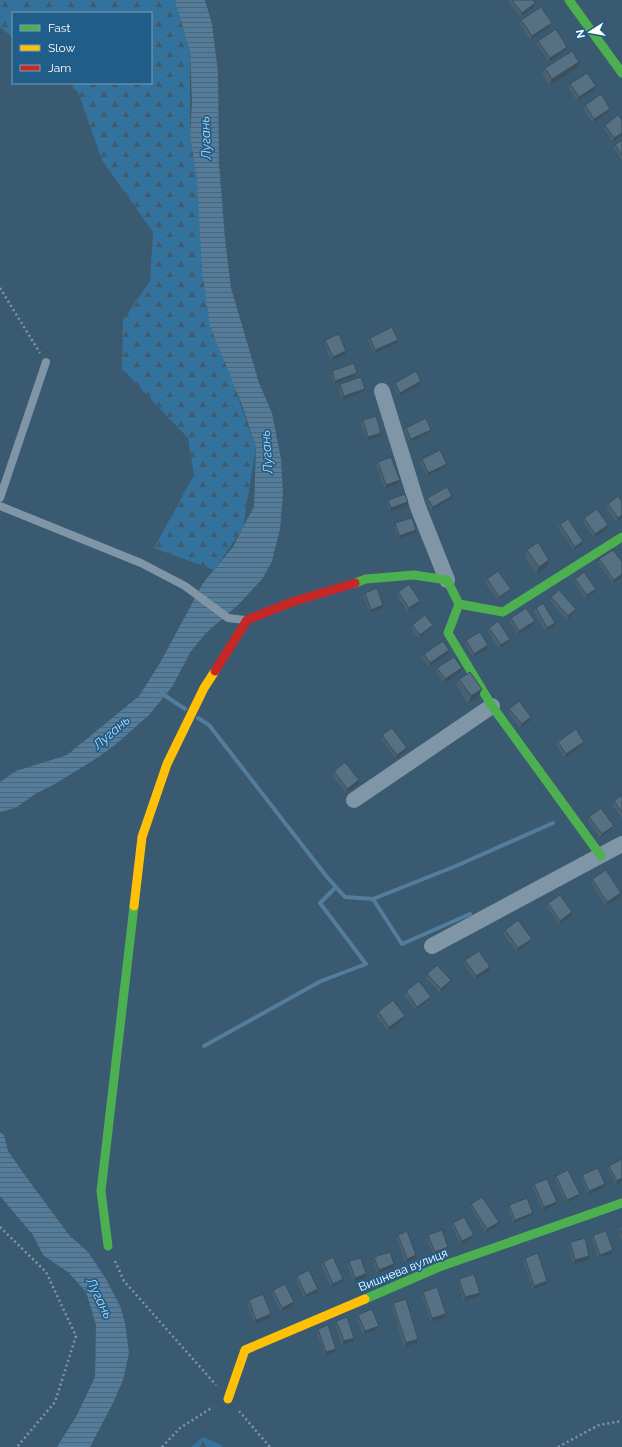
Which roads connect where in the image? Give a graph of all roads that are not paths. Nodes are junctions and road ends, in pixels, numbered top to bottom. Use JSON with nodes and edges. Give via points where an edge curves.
{"nodes":[{"id":1,"x":569,"y":0,"type":"edge"},
{"id":2,"x":622,"y":73,"type":"edge"},
{"id":3,"x":46,"y":362,"type":"road end"},
{"id":4,"x":382,"y":390,"type":"dead end"},
{"id":5,"x":0,"y":498,"type":"edge"},
{"id":6,"x":0,"y":506,"type":"edge"},
{"id":7,"x":620,"y":542,"type":"edge"},
{"id":8,"x":447,"y":580,"type":"junction"},
{"id":9,"x":459,"y":604,"type":"junction"},
{"id":10,"x":247,"y":620,"type":"junction"},
{"id":11,"x":492,"y":706,"type":"junction"},
{"id":12,"x":354,"y":800,"type":"dead end"},
{"id":13,"x":622,"y":844,"type":"edge"},
{"id":14,"x":601,"y":856,"type":"junction"},
{"id":15,"x":432,"y":946,"type":"dead end"},
{"id":16,"x":622,"y":1204,"type":"edge"},
{"id":17,"x":108,"y":1246,"type":"road end"},
{"id":18,"x":228,"y":1399,"type":"road end"}],
"edges":[{"from":1,"to":2,"type":"street"},
{"from":3,"to":5,"type":"lane"},
{"from":4,"to":8,"type":"street","via":[[418,507]]},
{"from":6,"to":10,"type":"lane","via":[[141,563],[185,586],[228,618]]},
{"from":7,"to":9,"type":"street","via":[[503,612]]},
{"from":8,"to":9,"type":"street"},
{"from":8,"to":10,"type":"street","via":[[414,576],[366,579],[292,602]]},
{"from":9,"to":11,"type":"street","via":[[448,633]]},
{"from":10,"to":17,"type":"street","via":[[204,688],[170,757],[142,837],[101,1191]]},
{"from":11,"to":12,"type":"street"},
{"from":11,"to":14,"type":"street"},
{"from":13,"to":14,"type":"street"},
{"from":14,"to":15,"type":"street"},
{"from":16,"to":18,"type":"street","name":"Вишнева вулиця","via":[[439,1267],[245,1350]]}]}
